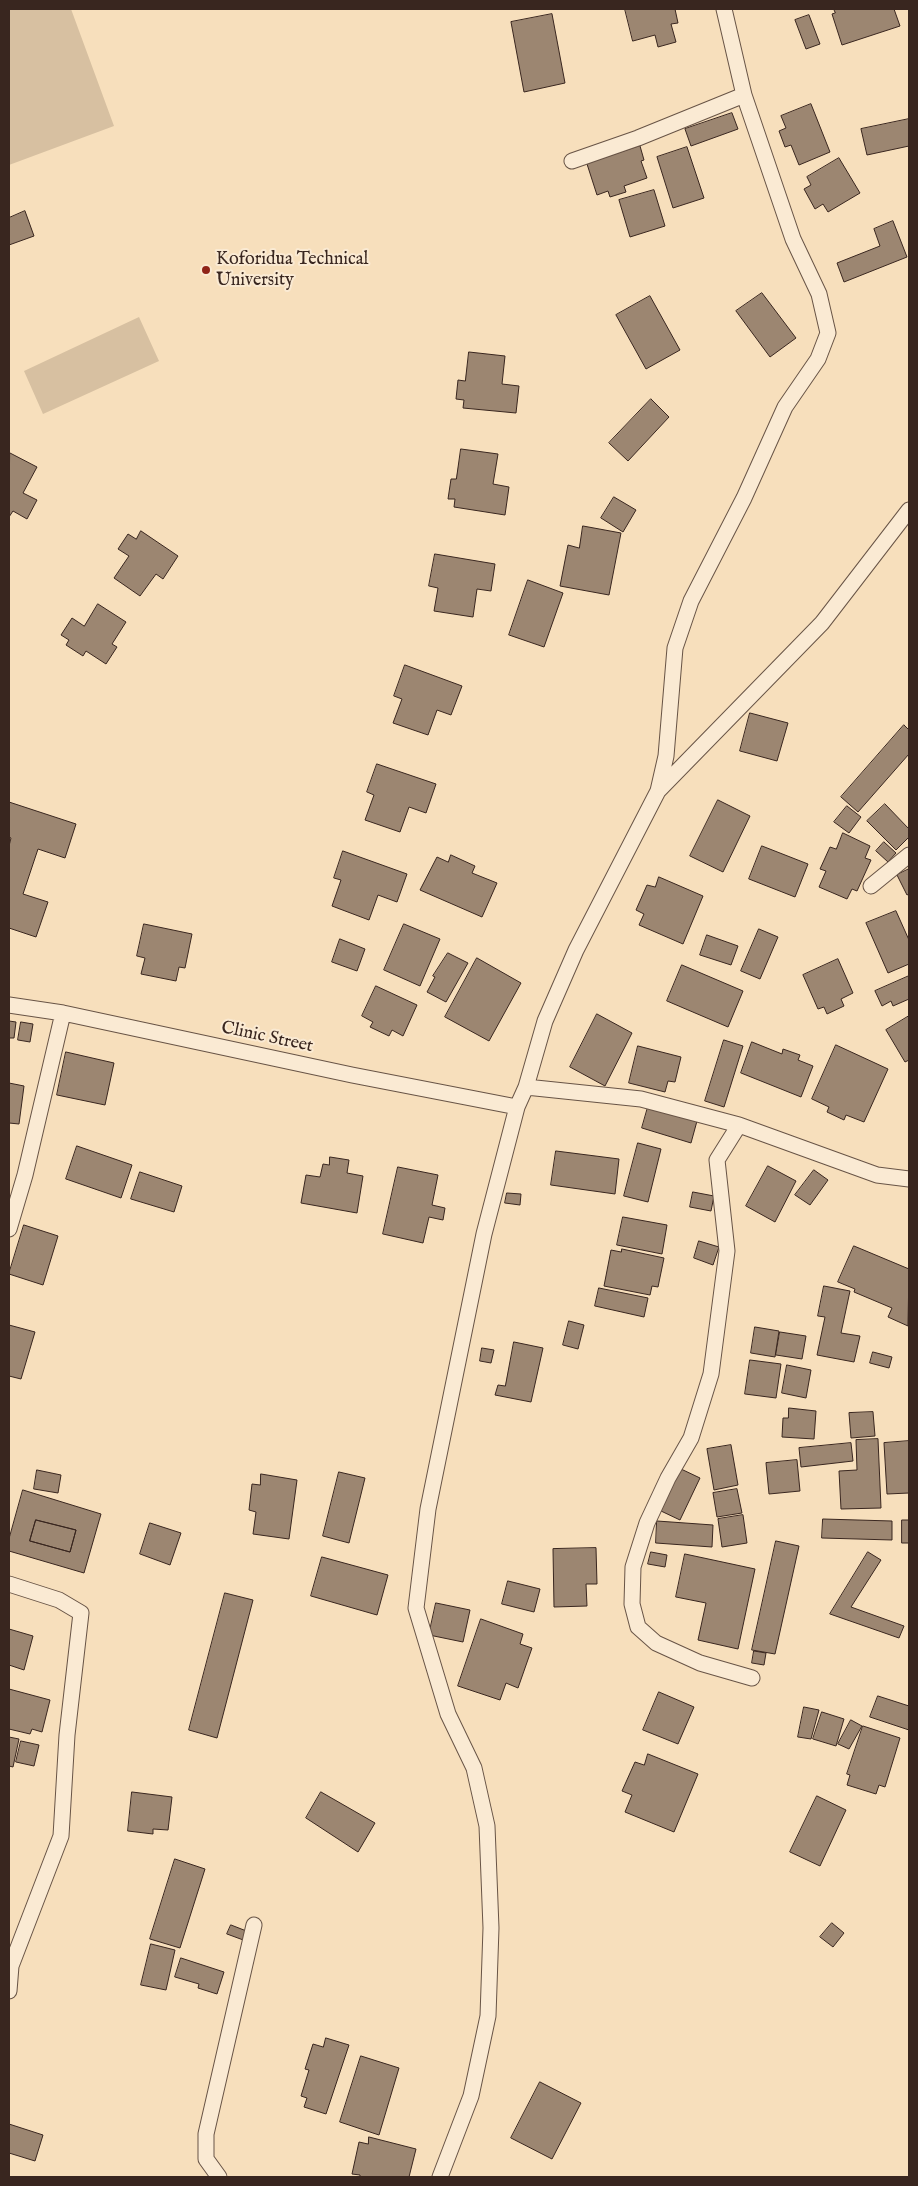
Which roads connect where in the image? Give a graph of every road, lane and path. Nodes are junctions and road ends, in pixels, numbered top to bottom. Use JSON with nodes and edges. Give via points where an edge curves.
{"nodes":[{"id":1,"x":724,"y":9,"type":"edge"},
{"id":2,"x":744,"y":95,"type":"junction"},
{"id":3,"x":572,"y":161,"type":"dead end"},
{"id":4,"x":909,"y":510,"type":"edge"},
{"id":5,"x":658,"y":791,"type":"junction"},
{"id":6,"x":909,"y":855,"type":"edge"},
{"id":7,"x":871,"y":886,"type":"dead end"},
{"id":8,"x":9,"y":1005,"type":"edge"},
{"id":9,"x":63,"y":1014,"type":"junction"},
{"id":10,"x":526,"y":1087,"type":"junction"},
{"id":11,"x":517,"y":1107,"type":"junction"},
{"id":12,"x":739,"y":1125,"type":"junction"},
{"id":13,"x":909,"y":1179,"type":"edge"},
{"id":14,"x":9,"y":1229,"type":"edge"},
{"id":15,"x":9,"y":1584,"type":"edge"},
{"id":16,"x":752,"y":1678,"type":"dead end"},
{"id":17,"x":254,"y":1925,"type":"dead end"},
{"id":18,"x":9,"y":1991,"type":"edge"},
{"id":19,"x":219,"y":2177,"type":"edge"},
{"id":20,"x":440,"y":2177,"type":"edge"}],
"edges":[{"from":1,"to":2,"type":"street"},
{"from":2,"to":3,"type":"street"},
{"from":2,"to":5,"type":"street","via":[[793,239],[819,294],[828,333],[818,359],[785,407],[744,498],[691,601],[675,648],[666,756]]},
{"from":4,"to":5,"type":"street","via":[[822,623]]},
{"from":5,"to":10,"type":"street","via":[[576,950],[545,1021]]},
{"from":6,"to":7,"type":"street"},
{"from":8,"to":9,"type":"street","name":"Clinic Street"},
{"from":9,"to":11,"type":"street","name":"Clinic Street"},
{"from":9,"to":14,"type":"street"},
{"from":10,"to":11,"type":"street"},
{"from":10,"to":12,"type":"street","via":[[641,1100]]},
{"from":11,"to":20,"type":"street","via":[[484,1234],[428,1509],[416,1608],[448,1714],[474,1768],[487,1826],[491,1928],[488,2016],[471,2096]]},
{"from":12,"to":13,"type":"street","via":[[877,1175]]},
{"from":12,"to":16,"type":"street","via":[[717,1160],[727,1251],[711,1374],[691,1438],[647,1524],[633,1567],[632,1604],[638,1627],[656,1643],[700,1662]]},
{"from":15,"to":18,"type":"street","via":[[60,1600],[81,1613],[67,1735],[61,1836],[11,1966]]},
{"from":17,"to":19,"type":"street","via":[[206,2134],[206,2159]]}]}
